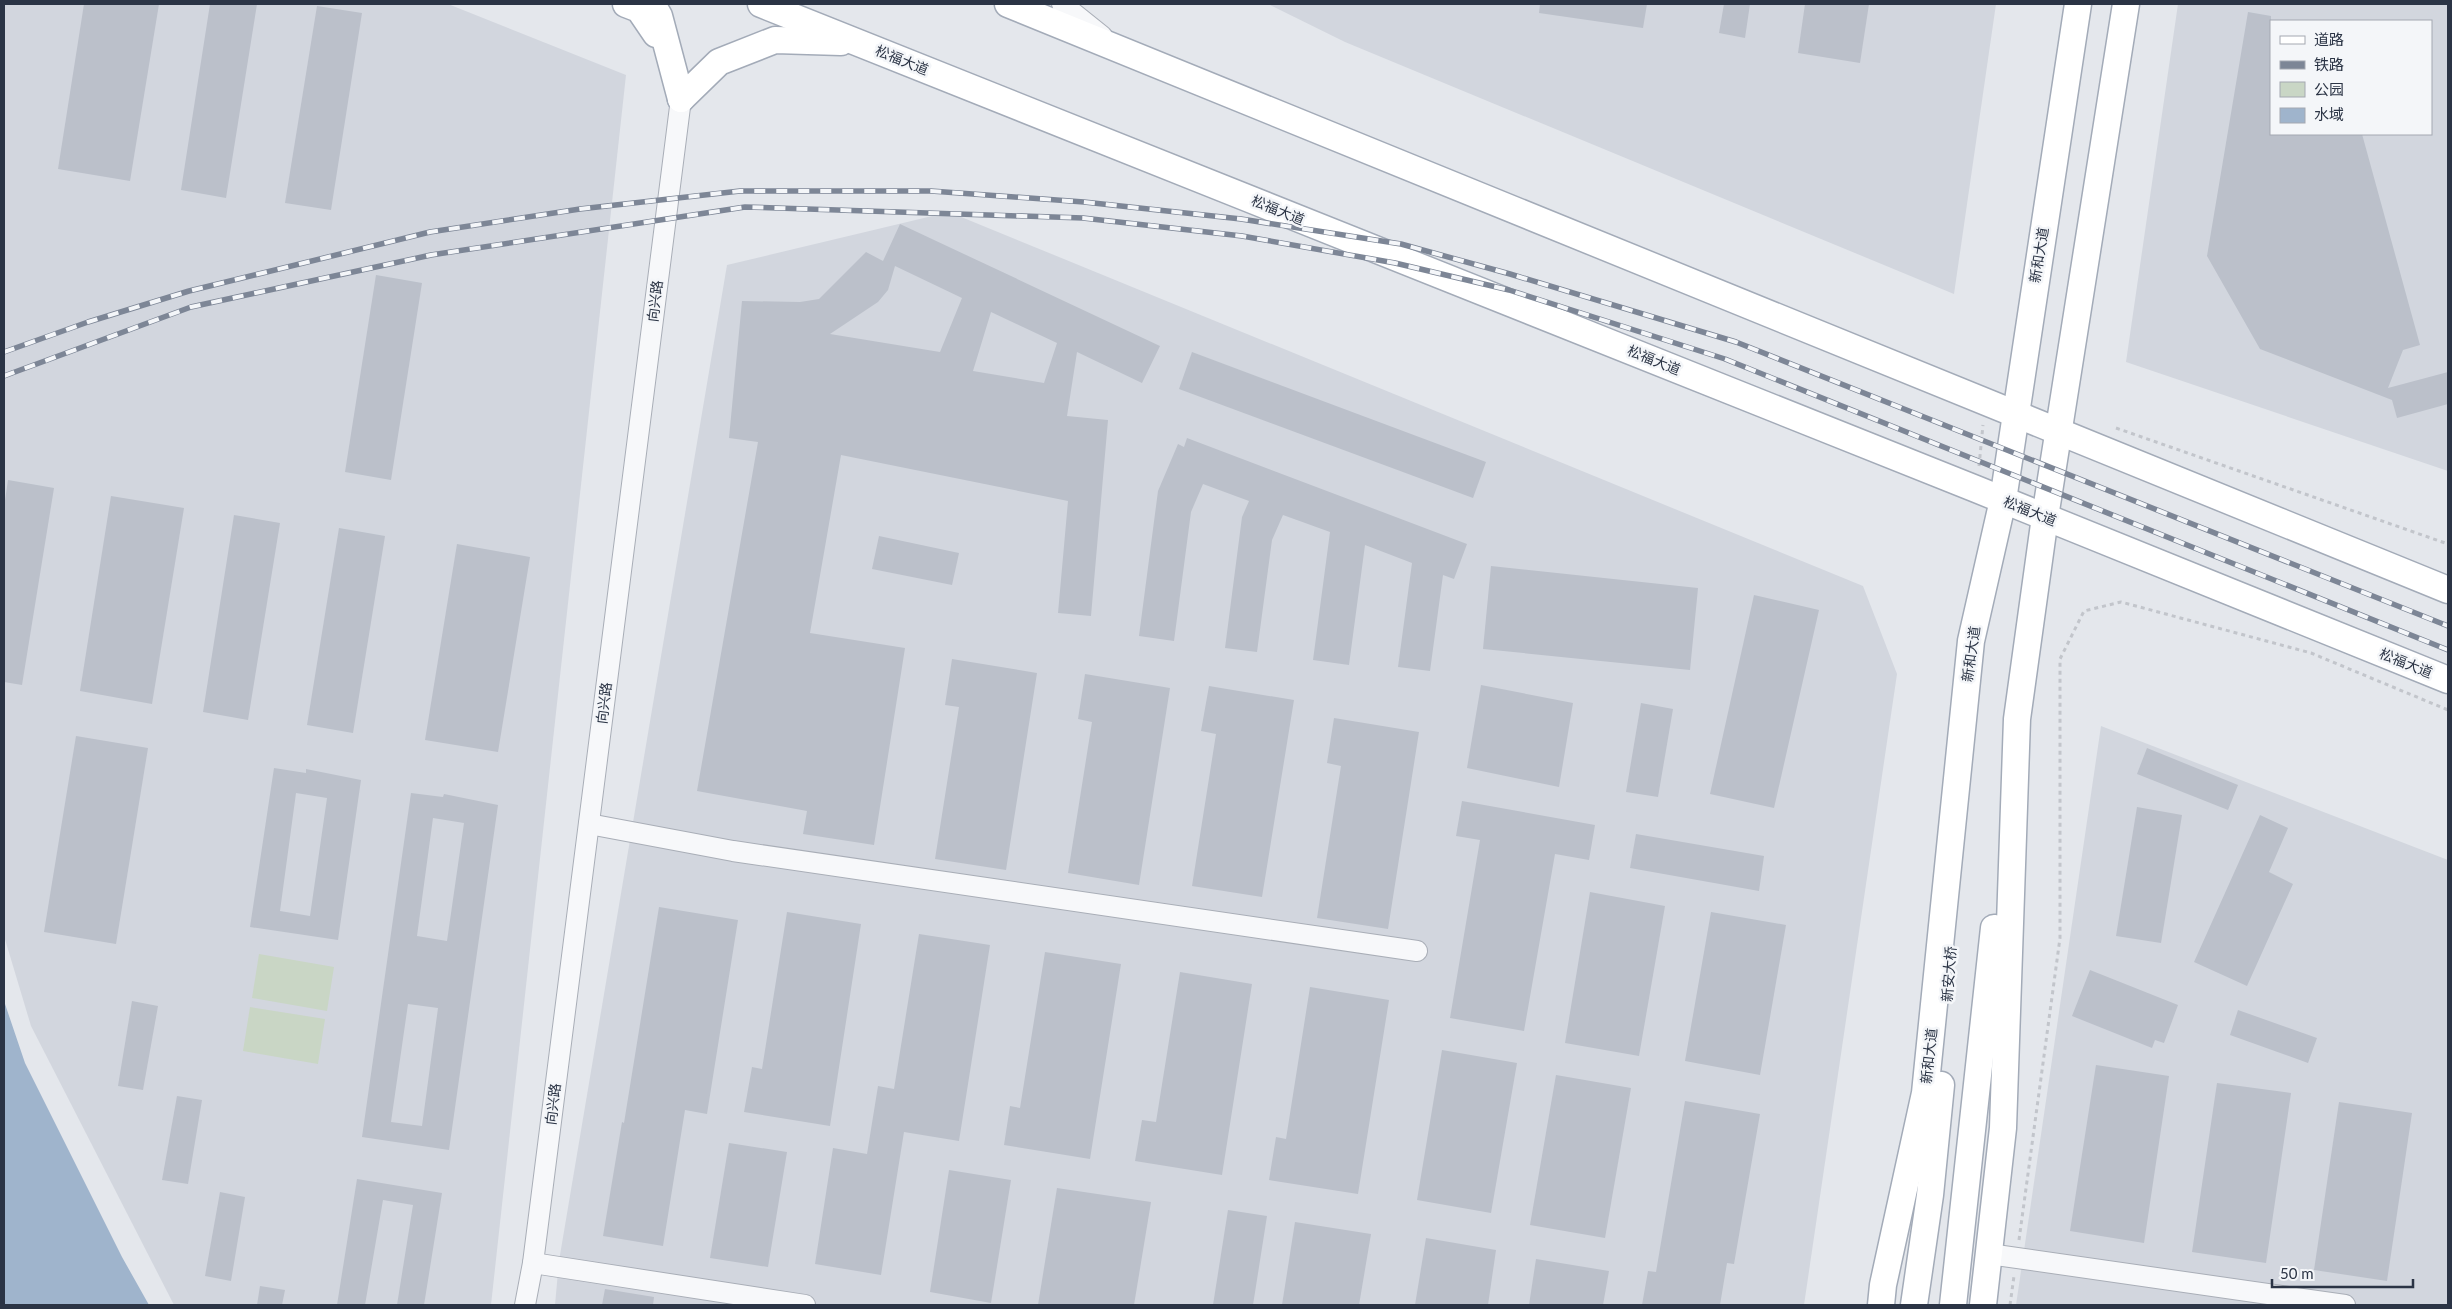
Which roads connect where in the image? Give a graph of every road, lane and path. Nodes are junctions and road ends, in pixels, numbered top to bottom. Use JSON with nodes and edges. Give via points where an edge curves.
{"nodes":[{"id":1,"x":626,"y":4,"type":"edge"},
{"id":2,"x":652,"y":4,"type":"edge"},
{"id":3,"x":761,"y":4,"type":"edge"},
{"id":4,"x":1008,"y":4,"type":"edge"},
{"id":5,"x":1062,"y":4,"type":"edge"},
{"id":6,"x":2078,"y":4,"type":"edge"},
{"id":7,"x":2126,"y":4,"type":"edge"},
{"id":8,"x":860,"y":43,"type":"junction"},
{"id":9,"x":1118,"y":48,"type":"junction"},
{"id":10,"x":671,"y":55,"type":"junction"},
{"id":11,"x":681,"y":99,"type":"junction"},
{"id":12,"x":2015,"y":414,"type":"junction"},
{"id":13,"x":2060,"y":433,"type":"junction"},
{"id":14,"x":2002,"y":500,"type":"junction"},
{"id":15,"x":2045,"y":518,"type":"junction"},
{"id":16,"x":2448,"y":590,"type":"edge"},
{"id":17,"x":1971,"y":641,"type":"junction"},
{"id":18,"x":2448,"y":680,"type":"edge"},
{"id":19,"x":2448,"y":710,"type":"edge"},
{"id":20,"x":2018,"y":719,"type":"junction"},
{"id":21,"x":589,"y":824,"type":"junction"},
{"id":22,"x":1417,"y":951,"type":"dead end"},
{"id":23,"x":1989,"y":1254,"type":"junction"},
{"id":24,"x":2016,"y":1258,"type":"junction"},
{"id":25,"x":533,"y":1263,"type":"junction"},
{"id":26,"x":525,"y":1305,"type":"edge"},
{"id":27,"x":806,"y":1305,"type":"edge"},
{"id":28,"x":1881,"y":1305,"type":"edge"},
{"id":29,"x":1914,"y":1305,"type":"edge"},
{"id":30,"x":1953,"y":1305,"type":"edge"},
{"id":31,"x":1983,"y":1305,"type":"edge"},
{"id":32,"x":2010,"y":1305,"type":"edge"},
{"id":33,"x":2345,"y":1305,"type":"edge"}],
"edges":[{"from":1,"to":10,"type":"main road","via":[[639,9]]},
{"from":2,"to":10,"type":"main road"},
{"from":3,"to":8,"type":"main road","name":"松福大道"},
{"from":4,"to":9,"type":"main road"},
{"from":5,"to":9,"type":"street"},
{"from":6,"to":12,"type":"main road","name":"新和大道"},
{"from":7,"to":13,"type":"main road"},
{"from":8,"to":11,"type":"main road","name":"松福大道","via":[[774,40],[719,62]]},
{"from":8,"to":14,"type":"main road","name":"松福大道"},
{"from":9,"to":12,"type":"main road"},
{"from":10,"to":11,"type":"main road"},
{"from":11,"to":21,"type":"street","name":"向兴路"},
{"from":12,"to":13,"type":"main road"},
{"from":12,"to":14,"type":"main road","name":"新和大道"},
{"from":13,"to":15,"type":"main road"},
{"from":13,"to":16,"type":"main road"},
{"from":14,"to":15,"type":"main road","name":"松福大道"},
{"from":14,"to":17,"type":"main road","name":"新和大道"},
{"from":15,"to":18,"type":"main road","name":"松福大道"},
{"from":15,"to":20,"type":"main road"},
{"from":17,"to":28,"type":"main road","name":"新和大道","via":[[1925,1093]]},
{"from":17,"to":29,"type":"main road","name":"新安大桥","via":[[1941,1092]]},
{"from":19,"to":24,"type":"path","via":[[2301,650],[2121,602],[2084,611],[2060,659],[2060,938]]},
{"from":20,"to":23,"type":"main road","via":[[2003,1128]]},
{"from":20,"to":30,"type":"main road"},
{"from":21,"to":22,"type":"street","via":[[733,851]]},
{"from":21,"to":25,"type":"street","name":"向兴路"},
{"from":23,"to":24,"type":"street"},
{"from":23,"to":31,"type":"main road"},
{"from":24,"to":32,"type":"path"},
{"from":24,"to":33,"type":"street"},
{"from":25,"to":26,"type":"street","name":"向兴路"},
{"from":25,"to":27,"type":"street"}]}
